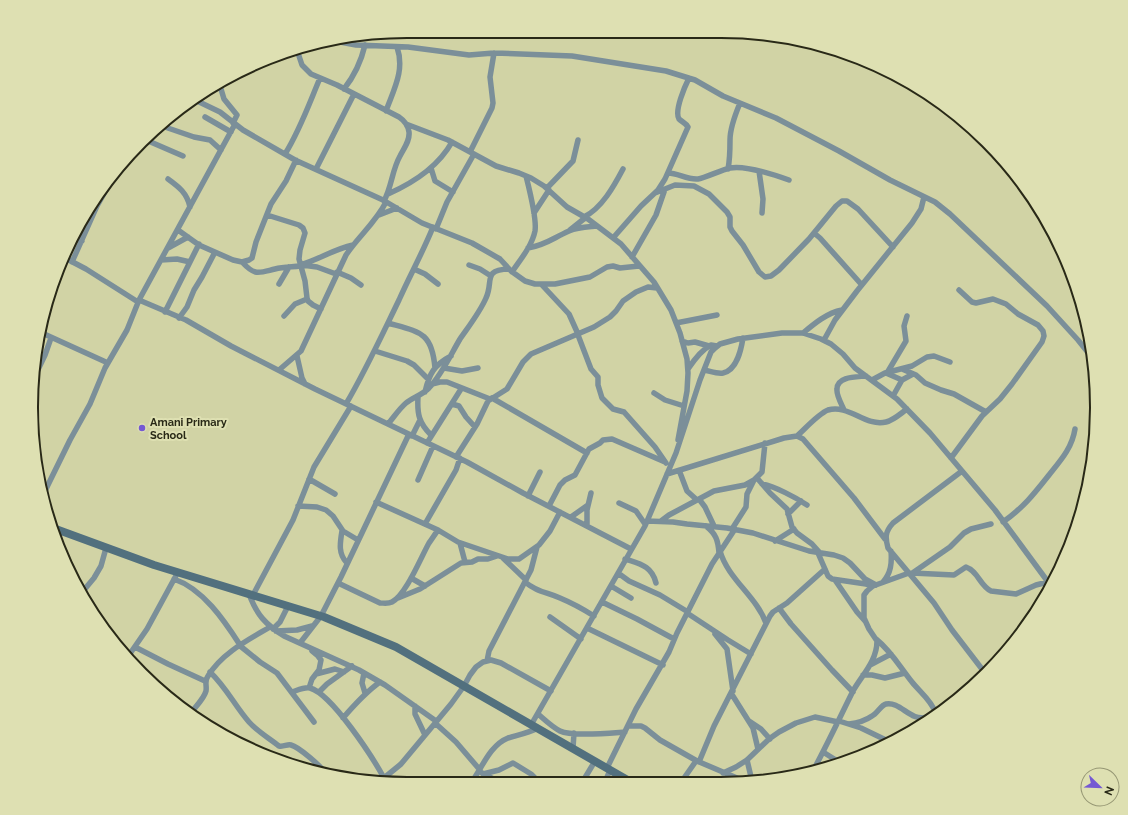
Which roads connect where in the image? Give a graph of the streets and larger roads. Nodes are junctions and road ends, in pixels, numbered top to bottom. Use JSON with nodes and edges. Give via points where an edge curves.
{"nodes":[{"id":1,"x":346,"y":43,"type":"edge"},
{"id":2,"x":365,"y":46,"type":"junction"},
{"id":3,"x":397,"y":47,"type":"junction"},
{"id":4,"x":494,"y":53,"type":"junction"},
{"id":5,"x":299,"y":55,"type":"edge"},
{"id":6,"x":320,"y":78,"type":"junction"},
{"id":7,"x":689,"y":78,"type":"junction"},
{"id":8,"x":221,"y":89,"type":"dead end"},
{"id":9,"x":344,"y":89,"type":"junction"},
{"id":10,"x":354,"y":94,"type":"junction"},
{"id":11,"x":199,"y":102,"type":"edge"},
{"id":12,"x":740,"y":103,"type":"junction"},
{"id":13,"x":386,"y":111,"type":"junction"},
{"id":14,"x":205,"y":117,"type":"dead end"},
{"id":15,"x":234,"y":124,"type":"junction"},
{"id":16,"x":406,"y":124,"type":"junction"},
{"id":17,"x":167,"y":128,"type":"edge"},
{"id":18,"x":231,"y":132,"type":"junction"},
{"id":19,"x":578,"y":140,"type":"dead end"},
{"id":20,"x":150,"y":142,"type":"edge"},
{"id":21,"x":452,"y":142,"type":"junction"},
{"id":22,"x":221,"y":150,"type":"junction"},
{"id":23,"x":472,"y":153,"type":"junction"},
{"id":24,"x":285,"y":154,"type":"junction"},
{"id":25,"x":182,"y":156,"type":"dead end"},
{"id":26,"x":296,"y":160,"type":"junction"},
{"id":27,"x":430,"y":168,"type":"junction"},
{"id":28,"x":316,"y":169,"type":"junction"},
{"id":29,"x":623,"y":169,"type":"dead end"},
{"id":30,"x":728,"y":169,"type":"junction"},
{"id":31,"x":759,"y":172,"type":"junction"},
{"id":32,"x":668,"y":173,"type":"junction"},
{"id":33,"x":526,"y":176,"type":"junction"},
{"id":34,"x":168,"y":179,"type":"dead end"},
{"id":35,"x":790,"y":180,"type":"dead end"},
{"id":36,"x":548,"y":189,"type":"junction"},
{"id":37,"x":665,"y":189,"type":"junction"},
{"id":38,"x":453,"y":192,"type":"junction"},
{"id":39,"x":655,"y":193,"type":"junction"},
{"id":40,"x":388,"y":194,"type":"junction"},
{"id":41,"x":924,"y":197,"type":"junction"},
{"id":42,"x":385,"y":201,"type":"junction"},
{"id":43,"x":190,"y":207,"type":"junction"},
{"id":44,"x":397,"y":208,"type":"junction"},
{"id":45,"x":762,"y":213,"type":"dead end"},
{"id":46,"x":534,"y":214,"type":"junction"},
{"id":47,"x":267,"y":215,"type":"junction"},
{"id":48,"x":379,"y":215,"type":"junction"},
{"id":49,"x":585,"y":217,"type":"junction"},
{"id":50,"x":90,"y":219,"type":"edge"},
{"id":51,"x":597,"y":226,"type":"junction"},
{"id":52,"x":435,"y":228,"type":"junction"},
{"id":53,"x":178,"y":230,"type":"junction"},
{"id":54,"x":569,"y":231,"type":"junction"},
{"id":55,"x":814,"y":233,"type":"junction"},
{"id":56,"x":188,"y":237,"type":"junction"},
{"id":57,"x":613,"y":238,"type":"junction"},
{"id":58,"x":78,"y":240,"type":"edge"},
{"id":59,"x":82,"y":241,"type":"junction"},
{"id":60,"x":199,"y":244,"type":"junction"},
{"id":61,"x":353,"y":245,"type":"junction"},
{"id":62,"x":893,"y":247,"type":"junction"},
{"id":63,"x":168,"y":248,"type":"junction"},
{"id":64,"x":528,"y":248,"type":"junction"},
{"id":65,"x":215,"y":252,"type":"junction"},
{"id":66,"x":632,"y":257,"type":"junction"},
{"id":67,"x":69,"y":260,"type":"edge"},
{"id":68,"x":161,"y":260,"type":"junction"},
{"id":69,"x":72,"y":262,"type":"junction"},
{"id":70,"x":190,"y":262,"type":"junction"},
{"id":71,"x":242,"y":262,"type":"junction"},
{"id":72,"x":300,"y":265,"type":"junction"},
{"id":73,"x":469,"y":265,"type":"dead end"},
{"id":74,"x":639,"y":266,"type":"junction"},
{"id":75,"x":289,"y":267,"type":"junction"},
{"id":76,"x":414,"y":268,"type":"junction"},
{"id":77,"x":510,"y":271,"type":"junction"},
{"id":78,"x":337,"y":273,"type":"junction"},
{"id":79,"x":491,"y":276,"type":"junction"},
{"id":80,"x":279,"y":284,"type":"dead end"},
{"id":81,"x":438,"y":284,"type":"dead end"},
{"id":82,"x":542,"y":284,"type":"junction"},
{"id":83,"x":862,"y":284,"type":"junction"},
{"id":84,"x":361,"y":285,"type":"dead end"},
{"id":85,"x":657,"y":288,"type":"junction"},
{"id":86,"x":959,"y":290,"type":"dead end"},
{"id":87,"x":307,"y":299,"type":"junction"},
{"id":88,"x":138,"y":301,"type":"junction"},
{"id":89,"x":321,"y":309,"type":"junction"},
{"id":90,"x":842,"y":310,"type":"junction"},
{"id":91,"x":165,"y":312,"type":"junction"},
{"id":92,"x":717,"y":315,"type":"dead end"},
{"id":93,"x":284,"y":316,"type":"dead end"},
{"id":94,"x":907,"y":316,"type":"dead end"},
{"id":95,"x":179,"y":318,"type":"junction"},
{"id":96,"x":388,"y":323,"type":"junction"},
{"id":97,"x":676,"y":323,"type":"junction"},
{"id":98,"x":803,"y":333,"type":"junction"},
{"id":99,"x":45,"y":335,"type":"edge"},
{"id":100,"x":578,"y":335,"type":"junction"},
{"id":101,"x":51,"y":338,"type":"junction"},
{"id":102,"x":743,"y":338,"type":"junction"},
{"id":103,"x":824,"y":340,"type":"junction"},
{"id":104,"x":682,"y":341,"type":"junction"},
{"id":105,"x":709,"y":346,"type":"junction"},
{"id":106,"x":717,"y":346,"type":"junction"},
{"id":107,"x":1085,"y":349,"type":"edge"},
{"id":108,"x":375,"y":351,"type":"junction"},
{"id":109,"x":297,"y":356,"type":"junction"},
{"id":110,"x":451,"y":356,"type":"junction"},
{"id":111,"x":42,"y":361,"type":"joint"},
{"id":112,"x":950,"y":362,"type":"dead end"},
{"id":113,"x":108,"y":363,"type":"junction"},
{"id":114,"x":41,"y":364,"type":"edge"},
{"id":115,"x":435,"y":368,"type":"junction"},
{"id":116,"x":444,"y":368,"type":"junction"},
{"id":117,"x":478,"y":368,"type":"dead end"},
{"id":118,"x":688,"y":369,"type":"junction"},
{"id":119,"x":902,"y":369,"type":"junction"},
{"id":120,"x":279,"y":370,"type":"junction"},
{"id":121,"x":704,"y":370,"type":"junction"},
{"id":122,"x":886,"y":373,"type":"junction"},
{"id":123,"x":913,"y":374,"type":"junction"},
{"id":124,"x":866,"y":376,"type":"junction"},
{"id":125,"x":428,"y":378,"type":"junction"},
{"id":126,"x":872,"y":380,"type":"junction"},
{"id":127,"x":902,"y":380,"type":"junction"},
{"id":128,"x":306,"y":384,"type":"junction"},
{"id":129,"x":432,"y":384,"type":"junction"},
{"id":130,"x":461,"y":389,"type":"junction"},
{"id":131,"x":425,"y":392,"type":"junction"},
{"id":132,"x":654,"y":393,"type":"dead end"},
{"id":133,"x":893,"y":396,"type":"junction"},
{"id":134,"x":418,"y":397,"type":"junction"},
{"id":135,"x":492,"y":399,"type":"junction"},
{"id":136,"x":452,"y":404,"type":"junction"},
{"id":137,"x":348,"y":405,"type":"junction"},
{"id":138,"x":684,"y":406,"type":"junction"},
{"id":139,"x":907,"y":409,"type":"junction"},
{"id":140,"x":844,"y":410,"type":"junction"},
{"id":141,"x":986,"y":412,"type":"junction"},
{"id":142,"x":420,"y":420,"type":"junction"},
{"id":143,"x":388,"y":424,"type":"junction"},
{"id":144,"x":475,"y":427,"type":"junction"},
{"id":145,"x":1075,"y":429,"type":"dead end"},
{"id":146,"x":410,"y":435,"type":"junction"},
{"id":147,"x":431,"y":435,"type":"junction"},
{"id":148,"x":797,"y":436,"type":"junction"},
{"id":149,"x":426,"y":442,"type":"junction"},
{"id":150,"x":765,"y":443,"type":"junction"},
{"id":151,"x":433,"y":446,"type":"junction"},
{"id":152,"x":587,"y":453,"type":"junction"},
{"id":153,"x":675,"y":456,"type":"junction"},
{"id":154,"x":458,"y":457,"type":"junction"},
{"id":155,"x":951,"y":458,"type":"junction"},
{"id":156,"x":669,"y":464,"type":"junction"},
{"id":157,"x":679,"y":470,"type":"junction"},
{"id":158,"x":962,"y":471,"type":"junction"},
{"id":159,"x":540,"y":472,"type":"dead end"},
{"id":160,"x":667,"y":474,"type":"junction"},
{"id":161,"x":309,"y":479,"type":"junction"},
{"id":162,"x":756,"y":479,"type":"junction"},
{"id":163,"x":418,"y":480,"type":"dead end"},
{"id":164,"x":762,"y":484,"type":"junction"},
{"id":165,"x":47,"y":487,"type":"edge"},
{"id":166,"x":591,"y":493,"type":"dead end"},
{"id":167,"x":335,"y":494,"type":"dead end"},
{"id":168,"x":528,"y":496,"type":"junction"},
{"id":169,"x":698,"y":500,"type":"junction"},
{"id":170,"x":801,"y":501,"type":"junction"},
{"id":171,"x":376,"y":502,"type":"junction"},
{"id":172,"x":619,"y":503,"type":"dead end"},
{"id":173,"x":588,"y":505,"type":"junction"},
{"id":174,"x":807,"y":505,"type":"dead end"},
{"id":175,"x":298,"y":506,"type":"junction"},
{"id":176,"x":549,"y":506,"type":"junction"},
{"id":177,"x":560,"y":512,"type":"junction"},
{"id":178,"x":788,"y":514,"type":"junction"},
{"id":179,"x":570,"y":517,"type":"junction"},
{"id":180,"x":661,"y":521,"type":"junction"},
{"id":181,"x":1003,"y":522,"type":"junction"},
{"id":182,"x":646,"y":523,"type":"junction"},
{"id":183,"x":425,"y":524,"type":"junction"},
{"id":184,"x":991,"y":524,"type":"dead end"},
{"id":185,"x":587,"y":526,"type":"junction"},
{"id":186,"x":706,"y":526,"type":"junction"},
{"id":187,"x":714,"y":526,"type":"junction"},
{"id":188,"x":734,"y":529,"type":"junction"},
{"id":189,"x":794,"y":529,"type":"junction"},
{"id":190,"x":59,"y":530,"type":"edge"},
{"id":191,"x":438,"y":530,"type":"junction"},
{"id":192,"x":342,"y":531,"type":"junction"},
{"id":193,"x":358,"y":540,"type":"junction"},
{"id":194,"x":885,"y":540,"type":"junction"},
{"id":195,"x":775,"y":541,"type":"junction"},
{"id":196,"x":460,"y":543,"type":"junction"},
{"id":197,"x":537,"y":547,"type":"junction"},
{"id":198,"x":106,"y":548,"type":"junction"},
{"id":199,"x":631,"y":549,"type":"junction"},
{"id":200,"x":891,"y":551,"type":"junction"},
{"id":201,"x":720,"y":552,"type":"junction"},
{"id":202,"x":820,"y":553,"type":"junction"},
{"id":203,"x":497,"y":556,"type":"junction"},
{"id":204,"x":503,"y":558,"type":"junction"},
{"id":205,"x":625,"y":559,"type":"junction"},
{"id":206,"x":465,"y":562,"type":"junction"},
{"id":207,"x":347,"y":563,"type":"junction"},
{"id":208,"x":825,"y":569,"type":"junction"},
{"id":209,"x":618,"y":573,"type":"junction"},
{"id":210,"x":910,"y":574,"type":"junction"},
{"id":211,"x":176,"y":576,"type":"junction"},
{"id":212,"x":411,"y":578,"type":"junction"},
{"id":213,"x":834,"y":580,"type":"junction"},
{"id":214,"x":1047,"y":580,"type":"edge"},
{"id":215,"x":525,"y":581,"type":"junction"},
{"id":216,"x":338,"y":582,"type":"junction"},
{"id":217,"x":883,"y":582,"type":"junction"},
{"id":218,"x":656,"y":583,"type":"dead end"},
{"id":219,"x":1044,"y":584,"type":"edge"},
{"id":220,"x":425,"y":586,"type":"junction"},
{"id":221,"x":611,"y":586,"type":"junction"},
{"id":222,"x":875,"y":586,"type":"junction"},
{"id":223,"x":86,"y":588,"type":"edge"},
{"id":224,"x":251,"y":594,"type":"junction"},
{"id":225,"x":398,"y":598,"type":"junction"},
{"id":226,"x":631,"y":598,"type":"dead end"},
{"id":227,"x":602,"y":602,"type":"junction"},
{"id":228,"x":288,"y":606,"type":"junction"},
{"id":229,"x":779,"y":608,"type":"junction"},
{"id":230,"x":687,"y":612,"type":"junction"},
{"id":231,"x":320,"y":616,"type":"junction"},
{"id":232,"x":594,"y":616,"type":"junction"},
{"id":233,"x":550,"y":617,"type":"dead end"},
{"id":234,"x":866,"y":622,"type":"junction"},
{"id":235,"x":766,"y":623,"type":"junction"},
{"id":236,"x":312,"y":626,"type":"junction"},
{"id":237,"x":587,"y":628,"type":"junction"},
{"id":238,"x":273,"y":629,"type":"junction"},
{"id":239,"x":713,"y":630,"type":"junction"},
{"id":240,"x":876,"y":638,"type":"junction"},
{"id":241,"x":581,"y":639,"type":"junction"},
{"id":242,"x":674,"y":639,"type":"junction"},
{"id":243,"x":300,"y":643,"type":"junction"},
{"id":244,"x":240,"y":645,"type":"junction"},
{"id":245,"x":135,"y":647,"type":"junction"},
{"id":246,"x":312,"y":649,"type":"junction"},
{"id":247,"x":131,"y":652,"type":"edge"},
{"id":248,"x":751,"y":654,"type":"junction"},
{"id":249,"x":891,"y":654,"type":"junction"},
{"id":250,"x":487,"y":661,"type":"junction"},
{"id":251,"x":663,"y":665,"type":"junction"},
{"id":252,"x":870,"y":665,"type":"junction"},
{"id":253,"x":352,"y":666,"type":"junction"},
{"id":254,"x":982,"y":669,"type":"edge"},
{"id":255,"x":210,"y":672,"type":"junction"},
{"id":256,"x":344,"y":672,"type":"junction"},
{"id":257,"x":364,"y":673,"type":"junction"},
{"id":258,"x":906,"y":673,"type":"junction"},
{"id":259,"x":319,"y":674,"type":"junction"},
{"id":260,"x":864,"y":675,"type":"junction"},
{"id":261,"x":205,"y":681,"type":"junction"},
{"id":262,"x":330,"y":682,"type":"junction"},
{"id":263,"x":380,"y":682,"type":"junction"},
{"id":264,"x":464,"y":686,"type":"junction"},
{"id":265,"x":308,"y":688,"type":"junction"},
{"id":266,"x":551,"y":691,"type":"junction"},
{"id":267,"x":292,"y":692,"type":"junction"},
{"id":268,"x":319,"y":692,"type":"junction"},
{"id":269,"x":732,"y":692,"type":"junction"},
{"id":270,"x":853,"y":692,"type":"junction"},
{"id":271,"x":365,"y":693,"type":"junction"},
{"id":272,"x":415,"y":706,"type":"junction"},
{"id":273,"x":194,"y":709,"type":"edge"},
{"id":274,"x":934,"y":709,"type":"edge"},
{"id":275,"x":538,"y":714,"type":"junction"},
{"id":276,"x":922,"y":717,"type":"edge"},
{"id":277,"x":343,"y":718,"type":"junction"},
{"id":278,"x":748,"y":720,"type":"junction"},
{"id":279,"x":314,"y":722,"type":"dead end"},
{"id":280,"x":436,"y":722,"type":"junction"},
{"id":281,"x":839,"y":722,"type":"junction"},
{"id":282,"x":849,"y":724,"type":"junction"},
{"id":283,"x":535,"y":727,"type":"junction"},
{"id":284,"x":626,"y":729,"type":"junction"},
{"id":285,"x":574,"y":733,"type":"junction"},
{"id":286,"x":425,"y":735,"type":"junction"},
{"id":287,"x":770,"y":739,"type":"junction"},
{"id":288,"x":884,"y":739,"type":"edge"},
{"id":289,"x":573,"y":748,"type":"junction"},
{"id":290,"x":758,"y":749,"type":"junction"},
{"id":291,"x":823,"y":752,"type":"junction"},
{"id":292,"x":834,"y":759,"type":"edge"},
{"id":293,"x":747,"y":760,"type":"junction"},
{"id":294,"x":595,"y":761,"type":"junction"},
{"id":295,"x":697,"y":761,"type":"junction"},
{"id":296,"x":817,"y":764,"type":"edge"},
{"id":297,"x":320,"y":766,"type":"edge"},
{"id":298,"x":502,"y":769,"type":"junction"},
{"id":299,"x":608,"y":769,"type":"junction"},
{"id":300,"x":481,"y":772,"type":"junction"},
{"id":301,"x":723,"y":773,"type":"junction"},
{"id":302,"x":384,"y":776,"type":"edge"},
{"id":303,"x":386,"y":776,"type":"edge"},
{"id":304,"x":751,"y":776,"type":"edge"},
{"id":305,"x":476,"y":777,"type":"edge"},
{"id":306,"x":489,"y":777,"type":"edge"},
{"id":307,"x":498,"y":777,"type":"edge"},
{"id":308,"x":534,"y":777,"type":"edge"},
{"id":309,"x":585,"y":777,"type":"edge"},
{"id":310,"x":606,"y":777,"type":"edge"},
{"id":311,"x":622,"y":777,"type":"edge"},
{"id":312,"x":685,"y":777,"type":"edge"},
{"id":313,"x":732,"y":777,"type":"edge"}],
"edges":[{"from":1,"to":2,"type":"street"},
{"from":2,"to":3,"type":"street"},
{"from":2,"to":9,"type":"street","via":[[362,60]]},
{"from":3,"to":4,"type":"street","via":[[469,55]]},
{"from":3,"to":13,"type":"street","via":[[400,70]]},
{"from":4,"to":7,"type":"street","via":[[572,56],[666,71]]},
{"from":4,"to":23,"type":"street","via":[[490,77],[492,108]]},
{"from":5,"to":6,"type":"street","via":[[305,69]]},
{"from":6,"to":9,"type":"street"},
{"from":6,"to":24,"type":"street","via":[[307,113]]},
{"from":7,"to":12,"type":"street"},
{"from":7,"to":32,"type":"street","via":[[678,116],[688,127]]},
{"from":8,"to":15,"type":"street","via":[[224,99],[237,115]]},
{"from":9,"to":10,"type":"street"},
{"from":10,"to":13,"type":"street"},
{"from":10,"to":28,"type":"street"},
{"from":11,"to":15,"type":"street","via":[[220,112]]},
{"from":12,"to":30,"type":"street","via":[[732,126]]},
{"from":12,"to":41,"type":"street","via":[[776,118]]},
{"from":13,"to":16,"type":"street","via":[[399,117]]},
{"from":14,"to":18,"type":"street"},
{"from":15,"to":18,"type":"street"},
{"from":15,"to":24,"type":"street"},
{"from":16,"to":21,"type":"street"},
{"from":16,"to":40,"type":"street","via":[[409,139],[396,164]]},
{"from":17,"to":22,"type":"street","via":[[194,137],[207,138]]},
{"from":18,"to":22,"type":"street"},
{"from":19,"to":36,"type":"street","via":[[573,161]]},
{"from":20,"to":25,"type":"street"},
{"from":21,"to":23,"type":"street"},
{"from":21,"to":27,"type":"street","via":[[444,155]]},
{"from":22,"to":43,"type":"street"},
{"from":23,"to":33,"type":"street","via":[[496,166]]},
{"from":23,"to":38,"type":"street"},
{"from":24,"to":26,"type":"street"},
{"from":26,"to":28,"type":"street"},
{"from":26,"to":47,"type":"street"},
{"from":27,"to":38,"type":"street","via":[[436,181]]},
{"from":27,"to":40,"type":"street","via":[[404,187]]},
{"from":28,"to":42,"type":"street"},
{"from":29,"to":49,"type":"street","via":[[602,202]]},
{"from":30,"to":31,"type":"street"},
{"from":30,"to":32,"type":"street","via":[[700,179]]},
{"from":31,"to":35,"type":"street"},
{"from":31,"to":45,"type":"street","via":[[764,206]]},
{"from":32,"to":39,"type":"street"},
{"from":33,"to":36,"type":"street"},
{"from":33,"to":46,"type":"street"},
{"from":34,"to":43,"type":"street","via":[[184,192]]},
{"from":36,"to":46,"type":"street"},
{"from":36,"to":49,"type":"street","via":[[567,207]]},
{"from":37,"to":39,"type":"street"},
{"from":37,"to":55,"type":"street","via":[[675,185],[694,186],[709,194],[727,212],[732,232],[765,277],[780,270]]},
{"from":37,"to":66,"type":"street","via":[[656,215]]},
{"from":38,"to":52,"type":"street"},
{"from":39,"to":57,"type":"street"},
{"from":40,"to":42,"type":"street"},
{"from":41,"to":62,"type":"street","via":[[912,223]]},
{"from":41,"to":107,"type":"street","via":[[935,202],[972,234],[1047,306]]},
{"from":42,"to":44,"type":"street"},
{"from":42,"to":48,"type":"street"},
{"from":43,"to":53,"type":"street"},
{"from":44,"to":48,"type":"street"},
{"from":44,"to":52,"type":"street"},
{"from":46,"to":64,"type":"street","via":[[536,230]]},
{"from":47,"to":71,"type":"street","via":[[252,258]]},
{"from":47,"to":72,"type":"street","via":[[303,228]]},
{"from":48,"to":61,"type":"street"},
{"from":49,"to":51,"type":"street"},
{"from":49,"to":54,"type":"street"},
{"from":50,"to":59,"type":"street"},
{"from":51,"to":54,"type":"street"},
{"from":51,"to":57,"type":"street"},
{"from":52,"to":76,"type":"street"},
{"from":52,"to":77,"type":"street","via":[[472,243],[500,260]]},
{"from":53,"to":56,"type":"street"},
{"from":53,"to":63,"type":"street"},
{"from":54,"to":64,"type":"street","via":[[544,245]]},
{"from":55,"to":62,"type":"street","via":[[836,206],[842,201],[847,201],[858,209]]},
{"from":55,"to":83,"type":"street"},
{"from":56,"to":60,"type":"street"},
{"from":56,"to":63,"type":"street"},
{"from":57,"to":66,"type":"street"},
{"from":58,"to":59,"type":"street"},
{"from":59,"to":69,"type":"street"},
{"from":60,"to":65,"type":"street"},
{"from":60,"to":70,"type":"street"},
{"from":61,"to":72,"type":"street"},
{"from":61,"to":78,"type":"street"},
{"from":62,"to":83,"type":"street"},
{"from":63,"to":68,"type":"street"},
{"from":64,"to":77,"type":"street"},
{"from":65,"to":71,"type":"street"},
{"from":65,"to":95,"type":"street"},
{"from":66,"to":74,"type":"street"},
{"from":67,"to":69,"type":"street"},
{"from":68,"to":70,"type":"street","via":[[177,259]]},
{"from":68,"to":88,"type":"street"},
{"from":69,"to":88,"type":"street"},
{"from":70,"to":91,"type":"street"},
{"from":71,"to":75,"type":"street","via":[[258,273]]},
{"from":72,"to":75,"type":"street"},
{"from":72,"to":78,"type":"street"},
{"from":72,"to":87,"type":"street"},
{"from":73,"to":79,"type":"street"},
{"from":74,"to":82,"type":"street","via":[[607,267],[590,277]]},
{"from":74,"to":85,"type":"street"},
{"from":75,"to":80,"type":"street"},
{"from":76,"to":81,"type":"street"},
{"from":76,"to":96,"type":"street"},
{"from":77,"to":79,"type":"street","via":[[495,271]]},
{"from":77,"to":82,"type":"street","via":[[525,281]]},
{"from":78,"to":84,"type":"street"},
{"from":78,"to":89,"type":"street"},
{"from":79,"to":110,"type":"street","via":[[488,295]]},
{"from":82,"to":100,"type":"street","via":[[569,314]]},
{"from":83,"to":90,"type":"street"},
{"from":85,"to":97,"type":"street"},
{"from":85,"to":100,"type":"street","via":[[636,292],[623,300],[610,317]]},
{"from":86,"to":141,"type":"street","via":[[972,302],[994,299],[1006,304],[1043,331],[1042,342],[1012,384]]},
{"from":87,"to":89,"type":"street"},
{"from":87,"to":93,"type":"street","via":[[295,304]]},
{"from":88,"to":91,"type":"street"},
{"from":88,"to":113,"type":"street","via":[[128,330]]},
{"from":89,"to":109,"type":"street","via":[[308,339]]},
{"from":90,"to":98,"type":"street","via":[[829,314]]},
{"from":90,"to":103,"type":"street"},
{"from":91,"to":95,"type":"street"},
{"from":92,"to":97,"type":"street"},
{"from":94,"to":122,"type":"street","via":[[904,326],[906,341]]},
{"from":95,"to":120,"type":"street"},
{"from":96,"to":108,"type":"street"},
{"from":96,"to":115,"type":"street","via":[[407,328],[426,338],[431,345]]},
{"from":97,"to":104,"type":"street"},
{"from":98,"to":102,"type":"street"},
{"from":98,"to":103,"type":"street"},
{"from":99,"to":101,"type":"street"},
{"from":100,"to":135,"type":"street","via":[[531,354],[523,362],[507,389]]},
{"from":100,"to":156,"type":"street","via":[[591,369],[598,377],[602,398],[613,409],[624,412]]},
{"from":101,"to":111,"type":"street"},
{"from":101,"to":113,"type":"street"},
{"from":102,"to":106,"type":"street"},
{"from":102,"to":121,"type":"street","via":[[738,356],[728,370],[720,373]]},
{"from":103,"to":124,"type":"street"},
{"from":104,"to":105,"type":"street"},
{"from":104,"to":118,"type":"street"},
{"from":105,"to":106,"type":"street"},
{"from":105,"to":118,"type":"street"},
{"from":106,"to":121,"type":"street","via":[[711,352]]},
{"from":108,"to":125,"type":"street","via":[[407,361]]},
{"from":108,"to":137,"type":"street"},
{"from":109,"to":120,"type":"street"},
{"from":109,"to":128,"type":"street"},
{"from":110,"to":115,"type":"street"},
{"from":110,"to":116,"type":"street"},
{"from":111,"to":114,"type":"street"},
{"from":112,"to":119,"type":"street","via":[[934,356],[927,357]]},
{"from":113,"to":165,"type":"street"},
{"from":115,"to":125,"type":"street"},
{"from":116,"to":117,"type":"street","via":[[462,371]]},
{"from":116,"to":129,"type":"street"},
{"from":118,"to":138,"type":"street"},
{"from":119,"to":122,"type":"street"},
{"from":119,"to":123,"type":"street"},
{"from":120,"to":128,"type":"street"},
{"from":121,"to":153,"type":"street"},
{"from":122,"to":126,"type":"street"},
{"from":122,"to":127,"type":"street"},
{"from":123,"to":127,"type":"street"},
{"from":123,"to":141,"type":"street"},
{"from":124,"to":126,"type":"street"},
{"from":124,"to":140,"type":"street","via":[[844,379],[838,386],[836,390]]},
{"from":125,"to":131,"type":"street"},
{"from":126,"to":133,"type":"street"},
{"from":127,"to":133,"type":"street"},
{"from":128,"to":137,"type":"street"},
{"from":129,"to":130,"type":"street","via":[[447,382]]},
{"from":129,"to":131,"type":"street"},
{"from":130,"to":135,"type":"street"},
{"from":130,"to":136,"type":"street"},
{"from":131,"to":134,"type":"street"},
{"from":132,"to":138,"type":"street","via":[[665,400]]},
{"from":133,"to":139,"type":"street"},
{"from":134,"to":142,"type":"street","via":[[417,412]]},
{"from":134,"to":143,"type":"street","via":[[400,408]]},
{"from":135,"to":144,"type":"street"},
{"from":135,"to":152,"type":"street"},
{"from":136,"to":144,"type":"street","via":[[459,406]]},
{"from":136,"to":147,"type":"street"},
{"from":137,"to":143,"type":"street"},
{"from":137,"to":161,"type":"street"},
{"from":138,"to":153,"type":"street"},
{"from":139,"to":140,"type":"street","via":[[879,423]]},
{"from":139,"to":155,"type":"street"},
{"from":140,"to":148,"type":"street","via":[[828,411],[820,415]]},
{"from":141,"to":155,"type":"street"},
{"from":142,"to":146,"type":"street"},
{"from":142,"to":147,"type":"street"},
{"from":143,"to":146,"type":"street"},
{"from":144,"to":154,"type":"street"},
{"from":145,"to":181,"type":"street","via":[[1068,451],[1032,497]]},
{"from":146,"to":149,"type":"street"},
{"from":146,"to":171,"type":"street"},
{"from":147,"to":149,"type":"street"},
{"from":148,"to":150,"type":"street"},
{"from":148,"to":194,"type":"street","via":[[803,439],[854,498]]},
{"from":149,"to":151,"type":"street"},
{"from":150,"to":157,"type":"street"},
{"from":150,"to":162,"type":"street","via":[[762,472]]},
{"from":151,"to":154,"type":"street"},
{"from":151,"to":163,"type":"street"},
{"from":152,"to":156,"type":"street","via":[[603,440],[610,438]]},
{"from":152,"to":176,"type":"street","via":[[575,476],[560,485]]},
{"from":153,"to":156,"type":"street"},
{"from":154,"to":168,"type":"street"},
{"from":154,"to":183,"type":"street","via":[[456,470]]},
{"from":155,"to":158,"type":"street"},
{"from":156,"to":160,"type":"street"},
{"from":157,"to":160,"type":"street"},
{"from":157,"to":169,"type":"street","via":[[687,491]]},
{"from":158,"to":181,"type":"street"},
{"from":158,"to":194,"type":"street","via":[[893,524],[888,529]]},
{"from":159,"to":168,"type":"street"},
{"from":160,"to":182,"type":"street"},
{"from":161,"to":167,"type":"street"},
{"from":161,"to":175,"type":"street"},
{"from":162,"to":164,"type":"street"},
{"from":162,"to":169,"type":"street","via":[[741,486],[714,491]]},
{"from":162,"to":188,"type":"street","via":[[747,494],[746,506]]},
{"from":164,"to":170,"type":"street"},
{"from":164,"to":178,"type":"street"},
{"from":166,"to":173,"type":"street"},
{"from":168,"to":176,"type":"street"},
{"from":169,"to":180,"type":"street"},
{"from":169,"to":187,"type":"street","via":[[705,507]]},
{"from":170,"to":174,"type":"street"},
{"from":170,"to":178,"type":"street"},
{"from":171,"to":183,"type":"street"},
{"from":171,"to":193,"type":"street"},
{"from":172,"to":182,"type":"street","via":[[636,511]]},
{"from":173,"to":179,"type":"street"},
{"from":173,"to":185,"type":"street"},
{"from":175,"to":192,"type":"street","via":[[326,510]]},
{"from":175,"to":224,"type":"street","via":[[293,520]]},
{"from":176,"to":177,"type":"street"},
{"from":177,"to":179,"type":"street"},
{"from":177,"to":197,"type":"street"},
{"from":178,"to":189,"type":"street"},
{"from":179,"to":185,"type":"street"},
{"from":180,"to":182,"type":"street"},
{"from":180,"to":186,"type":"street"},
{"from":181,"to":214,"type":"street"},
{"from":182,"to":199,"type":"street"},
{"from":183,"to":191,"type":"street"},
{"from":184,"to":210,"type":"street","via":[[971,529],[950,547]]},
{"from":185,"to":199,"type":"street"},
{"from":186,"to":187,"type":"street"},
{"from":186,"to":201,"type":"street","via":[[714,532]]},
{"from":187,"to":188,"type":"street"},
{"from":188,"to":195,"type":"street"},
{"from":188,"to":201,"type":"street"},
{"from":189,"to":195,"type":"street"},
{"from":189,"to":202,"type":"street"},
{"from":190,"to":198,"type":"street"},
{"from":191,"to":196,"type":"street"},
{"from":191,"to":212,"type":"street"},
{"from":192,"to":193,"type":"street"},
{"from":192,"to":207,"type":"street","via":[[340,547],[342,557]]},
{"from":193,"to":207,"type":"street"},
{"from":194,"to":200,"type":"street"},
{"from":195,"to":202,"type":"street"},
{"from":196,"to":203,"type":"street"},
{"from":196,"to":206,"type":"street"},
{"from":197,"to":204,"type":"street","via":[[519,559]]},
{"from":197,"to":215,"type":"street"},
{"from":198,"to":211,"type":"street"},
{"from":198,"to":223,"type":"street","via":[[101,566]]},
{"from":199,"to":205,"type":"street"},
{"from":200,"to":210,"type":"street"},
{"from":200,"to":217,"type":"street","via":[[891,566]]},
{"from":201,"to":230,"type":"street"},
{"from":201,"to":235,"type":"street","via":[[725,564],[760,609]]},
{"from":202,"to":208,"type":"street"},
{"from":202,"to":222,"type":"street","via":[[843,558]]},
{"from":203,"to":204,"type":"street"},
{"from":203,"to":206,"type":"street"},
{"from":204,"to":215,"type":"street"},
{"from":205,"to":209,"type":"street"},
{"from":205,"to":218,"type":"street","via":[[640,564],[653,573]]},
{"from":206,"to":220,"type":"street"},
{"from":207,"to":216,"type":"street"},
{"from":208,"to":213,"type":"street","via":[[828,576]]},
{"from":208,"to":229,"type":"street"},
{"from":209,"to":221,"type":"street"},
{"from":209,"to":230,"type":"street","via":[[628,581],[660,595]]},
{"from":210,"to":217,"type":"street"},
{"from":210,"to":219,"type":"street","via":[[954,574],[966,567],[970,568],[987,590],[1016,594],[1036,585]]},
{"from":210,"to":254,"type":"street"},
{"from":211,"to":224,"type":"street"},
{"from":211,"to":244,"type":"street","via":[[214,608]]},
{"from":211,"to":245,"type":"street"},
{"from":212,"to":220,"type":"street"},
{"from":212,"to":225,"type":"street"},
{"from":213,"to":222,"type":"street"},
{"from":213,"to":234,"type":"street"},
{"from":215,"to":232,"type":"street","via":[[537,591],[561,598]]},
{"from":215,"to":250,"type":"street","via":[[489,650]]},
{"from":216,"to":225,"type":"street","via":[[380,603],[387,604]]},
{"from":216,"to":231,"type":"street"},
{"from":217,"to":222,"type":"street"},
{"from":220,"to":225,"type":"street"},
{"from":221,"to":226,"type":"street"},
{"from":221,"to":227,"type":"street"},
{"from":222,"to":234,"type":"street","via":[[864,595]]},
{"from":224,"to":228,"type":"street"},
{"from":224,"to":238,"type":"street","via":[[254,608],[262,620]]},
{"from":227,"to":232,"type":"street"},
{"from":227,"to":242,"type":"street"},
{"from":228,"to":231,"type":"street"},
{"from":228,"to":238,"type":"street","via":[[280,622]]},
{"from":229,"to":235,"type":"street"},
{"from":229,"to":270,"type":"street"},
{"from":230,"to":239,"type":"street"},
{"from":230,"to":242,"type":"street"},
{"from":231,"to":236,"type":"street"},
{"from":231,"to":264,"type":"street","via":[[396,647]]},
{"from":232,"to":237,"type":"street"},
{"from":233,"to":241,"type":"street"},
{"from":234,"to":240,"type":"street"},
{"from":235,"to":248,"type":"street"},
{"from":236,"to":238,"type":"street","via":[[297,630]]},
{"from":236,"to":243,"type":"street"},
{"from":237,"to":241,"type":"street"},
{"from":237,"to":251,"type":"street"},
{"from":238,"to":243,"type":"street"},
{"from":238,"to":244,"type":"street"},
{"from":239,"to":248,"type":"street"},
{"from":239,"to":269,"type":"street","via":[[727,650]]},
{"from":240,"to":249,"type":"street"},
{"from":240,"to":252,"type":"street","via":[[877,647]]},
{"from":241,"to":266,"type":"street"},
{"from":242,"to":251,"type":"street"},
{"from":243,"to":246,"type":"street"},
{"from":244,"to":255,"type":"street"},
{"from":244,"to":267,"type":"street","via":[[277,672]]},
{"from":245,"to":247,"type":"street"},
{"from":245,"to":261,"type":"street"},
{"from":246,"to":253,"type":"street"},
{"from":246,"to":259,"type":"street","via":[[320,660]]},
{"from":248,"to":269,"type":"street"},
{"from":249,"to":252,"type":"street"},
{"from":249,"to":258,"type":"street"},
{"from":250,"to":264,"type":"street","via":[[476,667]]},
{"from":250,"to":266,"type":"street","via":[[501,663]]},
{"from":251,"to":284,"type":"street"},
{"from":252,"to":260,"type":"street"},
{"from":253,"to":256,"type":"street"},
{"from":253,"to":257,"type":"street"},
{"from":255,"to":261,"type":"street"},
{"from":255,"to":297,"type":"street","via":[[222,684],[250,724],[279,746],[295,746]]},
{"from":256,"to":259,"type":"street","via":[[335,669]]},
{"from":256,"to":262,"type":"street"},
{"from":257,"to":263,"type":"street"},
{"from":257,"to":271,"type":"street","via":[[362,682]]},
{"from":258,"to":260,"type":"street","via":[[885,678]]},
{"from":258,"to":274,"type":"street"},
{"from":259,"to":262,"type":"street"},
{"from":259,"to":265,"type":"street","via":[[312,679]]},
{"from":260,"to":270,"type":"street"},
{"from":261,"to":273,"type":"street","via":[[206,690]]},
{"from":262,"to":268,"type":"street"},
{"from":263,"to":271,"type":"street"},
{"from":263,"to":272,"type":"street"},
{"from":264,"to":280,"type":"street"},
{"from":264,"to":283,"type":"street"},
{"from":265,"to":267,"type":"street"},
{"from":265,"to":268,"type":"street"},
{"from":266,"to":275,"type":"street"},
{"from":267,"to":279,"type":"street"},
{"from":268,"to":277,"type":"street"},
{"from":269,"to":278,"type":"street"},
{"from":269,"to":295,"type":"street"},
{"from":270,"to":281,"type":"street"},
{"from":271,"to":277,"type":"street"},
{"from":272,"to":280,"type":"street"},
{"from":272,"to":286,"type":"street","via":[[415,714]]},
{"from":275,"to":283,"type":"street"},
{"from":275,"to":285,"type":"street","via":[[560,731]]},
{"from":276,"to":282,"type":"street","via":[[915,718],[888,704],[872,717]]},
{"from":277,"to":302,"type":"street"},
{"from":278,"to":287,"type":"street","via":[[762,729]]},
{"from":278,"to":290,"type":"street","via":[[753,728]]},
{"from":280,"to":286,"type":"street"},
{"from":280,"to":300,"type":"street"},
{"from":281,"to":282,"type":"street"},
{"from":281,"to":287,"type":"street","via":[[815,717],[796,723]]},
{"from":281,"to":291,"type":"street"},
{"from":282,"to":288,"type":"street"},
{"from":283,"to":289,"type":"street"},
{"from":283,"to":300,"type":"street","via":[[530,732],[507,738],[500,743],[487,757]]},
{"from":284,"to":285,"type":"street","via":[[599,734]]},
{"from":284,"to":295,"type":"street","via":[[641,726]]},
{"from":284,"to":299,"type":"street"},
{"from":285,"to":289,"type":"street"},
{"from":286,"to":303,"type":"street","via":[[401,764]]},
{"from":287,"to":290,"type":"street"},
{"from":289,"to":294,"type":"street"},
{"from":290,"to":293,"type":"street"},
{"from":291,"to":292,"type":"street"},
{"from":291,"to":296,"type":"street"},
{"from":293,"to":301,"type":"street"},
{"from":293,"to":304,"type":"street"},
{"from":294,"to":299,"type":"street"},
{"from":294,"to":309,"type":"street"},
{"from":295,"to":301,"type":"street"},
{"from":295,"to":312,"type":"street"},
{"from":298,"to":300,"type":"street"},
{"from":298,"to":307,"type":"street"},
{"from":298,"to":308,"type":"street","via":[[513,763]]},
{"from":299,"to":310,"type":"street"},
{"from":299,"to":311,"type":"street"},
{"from":300,"to":305,"type":"street"},
{"from":300,"to":306,"type":"street"},
{"from":301,"to":313,"type":"street"}]}
